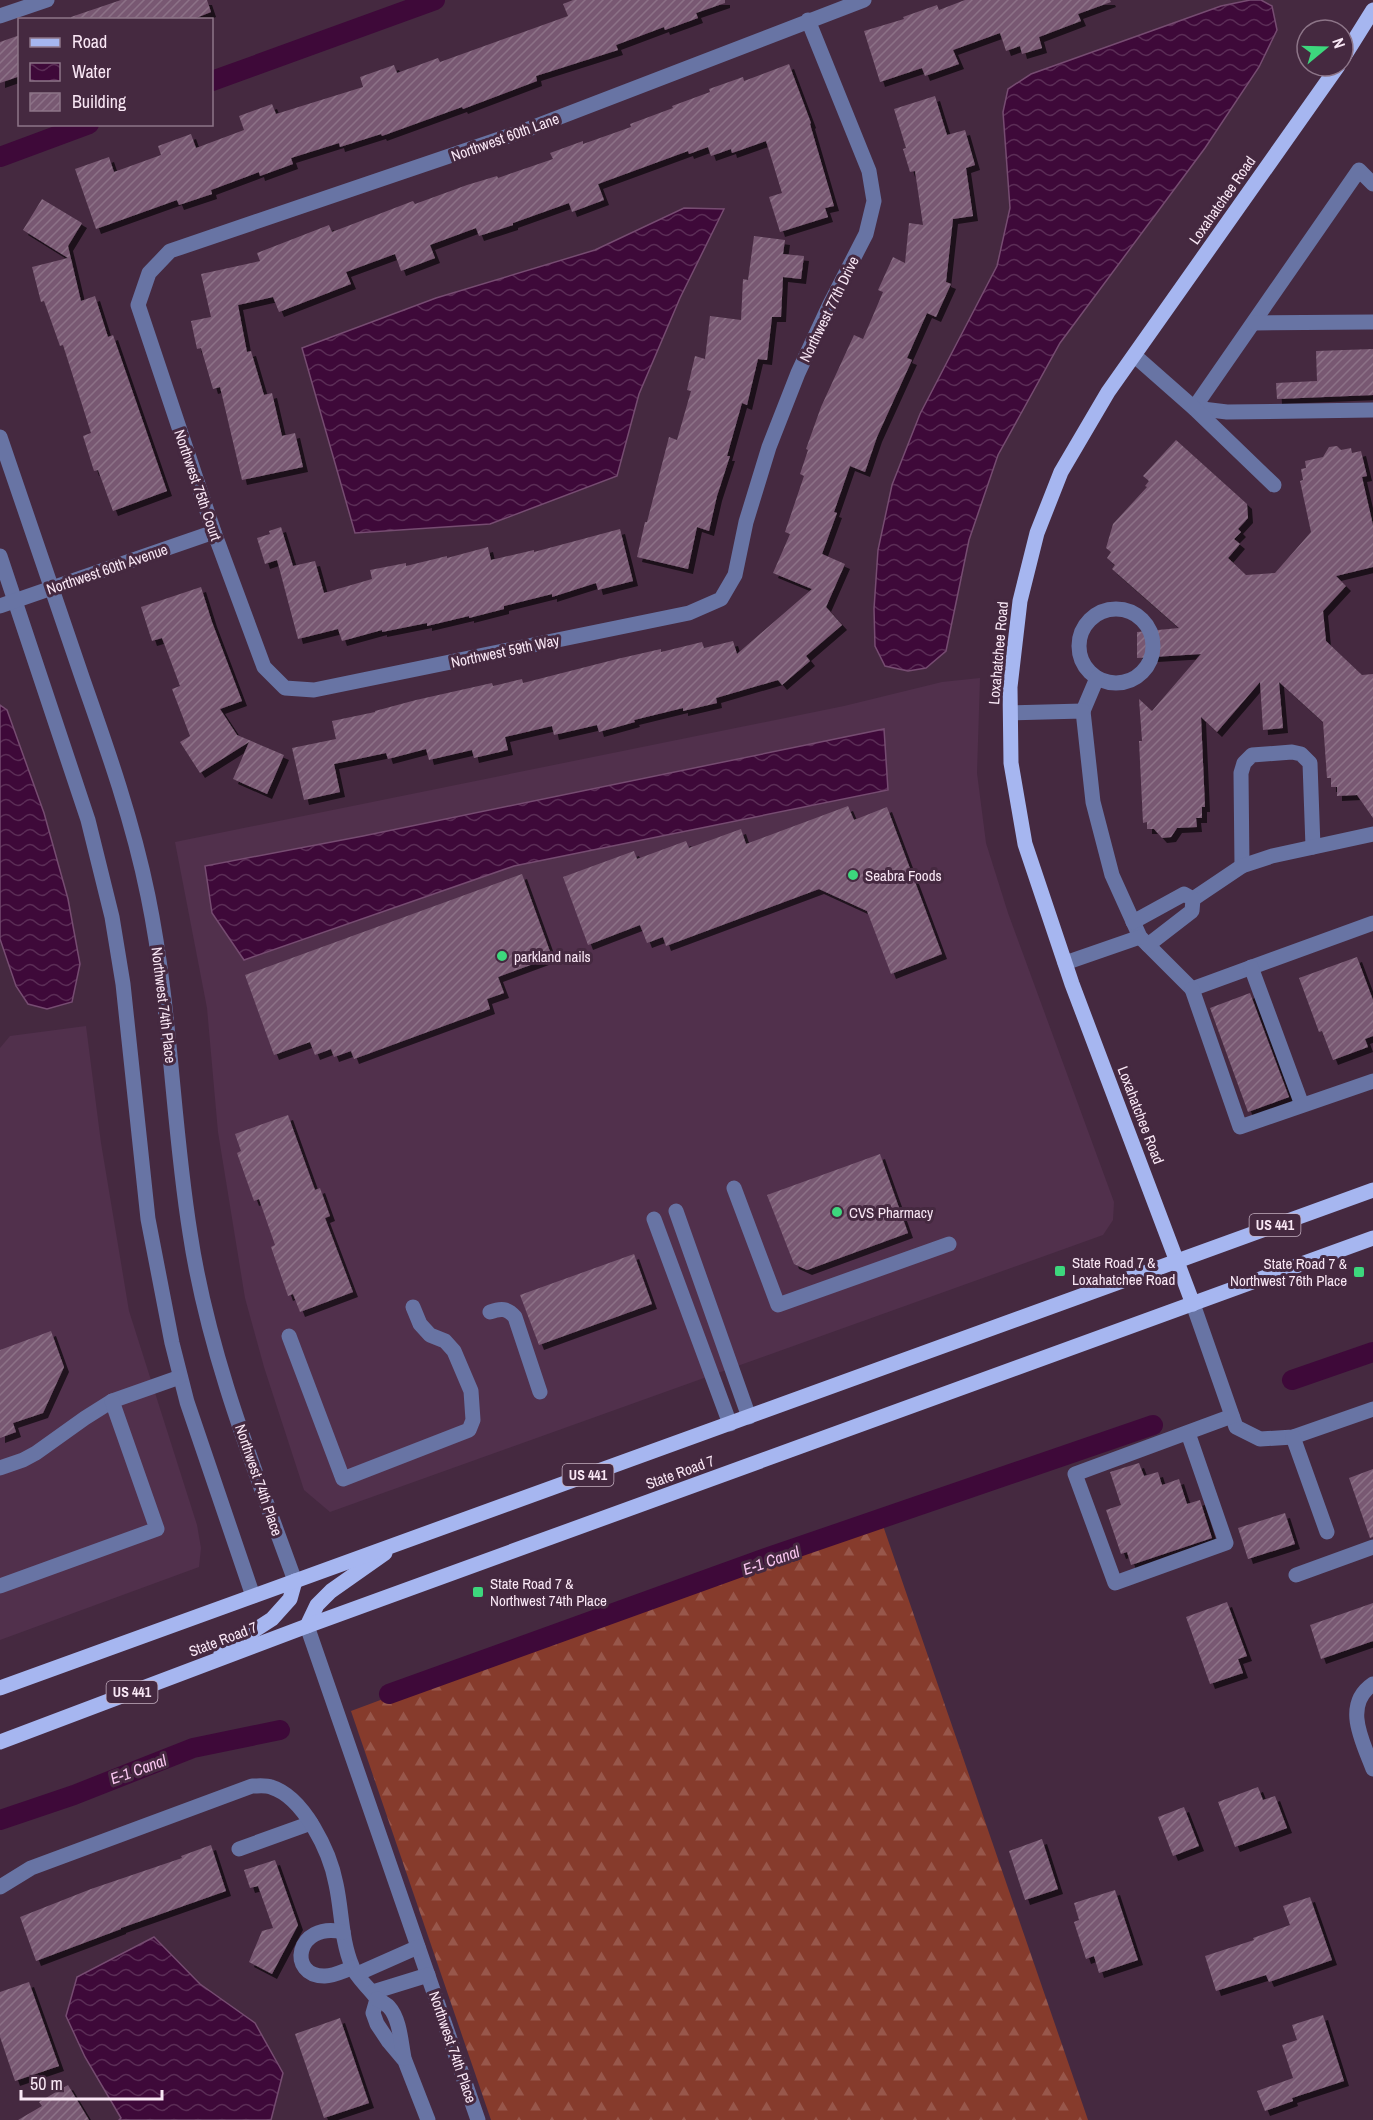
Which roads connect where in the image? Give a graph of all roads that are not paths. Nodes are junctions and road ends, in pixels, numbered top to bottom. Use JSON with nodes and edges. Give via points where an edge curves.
{"nodes":[{"id":1,"x":47,"y":0,"type":"edge"},
{"id":2,"x":864,"y":0,"type":"edge"},
{"id":3,"x":1373,"y":10,"type":"edge"},
{"id":4,"x":0,"y":16,"type":"edge"},
{"id":5,"x":808,"y":20,"type":"junction"},
{"id":6,"x":1355,"y":39,"type":"edge"},
{"id":7,"x":1330,"y":78,"type":"edge"},
{"id":8,"x":1373,"y":184,"type":"edge"},
{"id":9,"x":149,"y":273,"type":"joint"},
{"id":10,"x":1373,"y":322,"type":"edge"},
{"id":11,"x":1254,"y":323,"type":"junction"},
{"id":12,"x":1135,"y":356,"type":"junction"},
{"id":13,"x":1194,"y":408,"type":"junction"},
{"id":14,"x":1373,"y":410,"type":"edge"},
{"id":15,"x":0,"y":438,"type":"edge"},
{"id":16,"x":1274,"y":485,"type":"dead end"},
{"id":17,"x":214,"y":532,"type":"junction"},
{"id":18,"x":0,"y":556,"type":"edge"},
{"id":19,"x":52,"y":588,"type":"junction"},
{"id":20,"x":721,"y":599,"type":"joint"},
{"id":21,"x":15,"y":601,"type":"junction"},
{"id":22,"x":0,"y":606,"type":"edge"},
{"id":23,"x":1097,"y":678,"type":"junction"},
{"id":24,"x":285,"y":688,"type":"joint"},
{"id":25,"x":1083,"y":711,"type":"junction"},
{"id":26,"x":1011,"y":713,"type":"junction"},
{"id":27,"x":1373,"y":834,"type":"edge"},
{"id":28,"x":1313,"y":847,"type":"junction"},
{"id":29,"x":1242,"y":866,"type":"junction"},
{"id":30,"x":1193,"y":899,"type":"junction"},
{"id":31,"x":1133,"y":922,"type":"junction"},
{"id":32,"x":1373,"y":923,"type":"edge"},
{"id":33,"x":1144,"y":941,"type":"junction"},
{"id":34,"x":1065,"y":963,"type":"junction"},
{"id":35,"x":1251,"y":967,"type":"junction"},
{"id":36,"x":1192,"y":989,"type":"junction"},
{"id":37,"x":1373,"y":1081,"type":"edge"},
{"id":38,"x":1302,"y":1105,"type":"junction"},
{"id":39,"x":734,"y":1188,"type":"dead end"},
{"id":40,"x":1373,"y":1190,"type":"edge"},
{"id":41,"x":676,"y":1211,"type":"dead end"},
{"id":42,"x":654,"y":1219,"type":"dead end"},
{"id":43,"x":1373,"y":1238,"type":"edge"},
{"id":44,"x":949,"y":1244,"type":"dead end"},
{"id":45,"x":1176,"y":1260,"type":"junction"},
{"id":46,"x":1193,"y":1304,"type":"junction"},
{"id":47,"x":413,"y":1307,"type":"dead end"},
{"id":48,"x":490,"y":1312,"type":"dead end"},
{"id":49,"x":289,"y":1336,"type":"dead end"},
{"id":50,"x":180,"y":1377,"type":"junction"},
{"id":51,"x":540,"y":1392,"type":"dead end"},
{"id":52,"x":112,"y":1401,"type":"junction"},
{"id":53,"x":1373,"y":1409,"type":"edge"},
{"id":54,"x":1232,"y":1416,"type":"junction"},
{"id":55,"x":749,"y":1418,"type":"junction"},
{"id":56,"x":730,"y":1424,"type":"junction"},
{"id":57,"x":1188,"y":1433,"type":"junction"},
{"id":58,"x":1293,"y":1437,"type":"junction"},
{"id":59,"x":0,"y":1468,"type":"edge"},
{"id":60,"x":1327,"y":1532,"type":"dead end"},
{"id":61,"x":402,"y":1542,"type":"junction"},
{"id":62,"x":1373,"y":1547,"type":"edge"},
{"id":63,"x":1296,"y":1575,"type":"dead end"},
{"id":64,"x":295,"y":1581,"type":"junction"},
{"id":65,"x":0,"y":1586,"type":"edge"},
{"id":66,"x":253,"y":1596,"type":"junction"},
{"id":67,"x":307,"y":1626,"type":"junction"},
{"id":68,"x":196,"y":1669,"type":"junction"},
{"id":69,"x":1373,"y":1684,"type":"edge"},
{"id":70,"x":0,"y":1688,"type":"edge"},
{"id":71,"x":0,"y":1742,"type":"edge"},
{"id":72,"x":1373,"y":1769,"type":"edge"},
{"id":73,"x":311,"y":1823,"type":"junction"},
{"id":74,"x":239,"y":1849,"type":"dead end"},
{"id":75,"x":0,"y":1887,"type":"edge"},
{"id":76,"x":343,"y":1932,"type":"junction"},
{"id":77,"x":418,"y":1947,"type":"junction"},
{"id":78,"x":355,"y":1971,"type":"junction"},
{"id":79,"x":428,"y":1975,"type":"junction"},
{"id":80,"x":375,"y":1996,"type":"junction"},
{"id":81,"x":428,"y":2120,"type":"edge"},
{"id":82,"x":478,"y":2120,"type":"edge"}],
"edges":[{"from":1,"to":4,"type":"street"},
{"from":2,"to":5,"type":"street","name":"Northwest 60th Lane"},
{"from":3,"to":6,"type":"main road"},
{"from":5,"to":9,"type":"street","name":"Northwest 60th Lane","via":[[526,130],[170,251]]},
{"from":5,"to":20,"type":"street","name":"Northwest 77th Drive","via":[[869,171],[874,201],[866,234],[798,373],[768,447],[735,575]]},
{"from":7,"to":12,"type":"main road","name":"Loxahatchee Road"},
{"from":8,"to":11,"type":"street","via":[[1359,170]]},
{"from":9,"to":17,"type":"street","name":"Northwest 75th Court","via":[[138,305]]},
{"from":10,"to":11,"type":"street"},
{"from":11,"to":13,"type":"street"},
{"from":12,"to":13,"type":"street"},
{"from":12,"to":26,"type":"main road","name":"Loxahatchee Road","via":[[1108,392],[1062,472],[1037,533],[1020,601],[1010,687]]},
{"from":13,"to":14,"type":"street","via":[[1227,412]]},
{"from":13,"to":16,"type":"street"},
{"from":15,"to":19,"type":"street","name":"Northwest 74th Place"},
{"from":17,"to":19,"type":"street","name":"Northwest 60th Avenue"},
{"from":17,"to":24,"type":"street","name":"Northwest 75th Court","via":[[264,667]]},
{"from":18,"to":21,"type":"street"},
{"from":19,"to":21,"type":"street","name":"Northwest 60th Avenue"},
{"from":19,"to":64,"type":"street","name":"Northwest 74th Place","via":[[114,769],[148,897],[165,1000],[190,1234],[204,1302],[238,1420]]},
{"from":20,"to":24,"type":"street","name":"Northwest 59th Way","via":[[689,613],[314,690]]},
{"from":21,"to":22,"type":"street","name":"Northwest 60th Avenue"},
{"from":21,"to":50,"type":"street","via":[[88,820],[112,917],[148,1218]]},
{"from":23,"to":23,"type":"street","via":[[1126,682],[1149,664],[1153,641],[1149,629],[1132,613],[1107,610],[1087,624],[1081,653],[1088,670]]},
{"from":23,"to":25,"type":"street"},
{"from":25,"to":26,"type":"street"},
{"from":25,"to":31,"type":"street","via":[[1093,802],[1112,875]]},
{"from":26,"to":34,"type":"main road","name":"Loxahatchee Road","via":[[1011,763],[1025,844]]},
{"from":27,"to":28,"type":"street"},
{"from":28,"to":29,"type":"street"},
{"from":28,"to":29,"type":"street","via":[[1310,764],[1301,754],[1292,752],[1252,755],[1241,773]]},
{"from":29,"to":30,"type":"street"},
{"from":30,"to":31,"type":"street","via":[[1184,894]]},
{"from":30,"to":33,"type":"street","via":[[1192,911]]},
{"from":31,"to":33,"type":"street"},
{"from":32,"to":35,"type":"street"},
{"from":33,"to":34,"type":"street"},
{"from":33,"to":36,"type":"street"},
{"from":34,"to":45,"type":"main road","name":"Loxahatchee Road"},
{"from":35,"to":36,"type":"street"},
{"from":35,"to":38,"type":"street"},
{"from":36,"to":38,"type":"street","via":[[1240,1127]]},
{"from":37,"to":38,"type":"street"},
{"from":39,"to":44,"type":"street","via":[[778,1305]]},
{"from":40,"to":45,"type":"main road","name":"State Road 7","number":"US 441"},
{"from":41,"to":55,"type":"street"},
{"from":42,"to":56,"type":"street"},
{"from":43,"to":46,"type":"main road","name":"State Road 7","number":"US 441"},
{"from":45,"to":46,"type":"main road","name":"Loxahatchee Road"},
{"from":45,"to":55,"type":"main road","name":"State Road 7","number":"US 441"},
{"from":46,"to":54,"type":"street"},
{"from":46,"to":67,"type":"main road","name":"State Road 7","number":"US 441"},
{"from":47,"to":49,"type":"street","via":[[430,1335],[445,1341],[454,1351],[471,1391],[473,1420],[469,1430],[343,1479]]},
{"from":48,"to":51,"type":"street","via":[[500,1308],[509,1310],[514,1317]]},
{"from":50,"to":52,"type":"street"},
{"from":50,"to":66,"type":"street"},
{"from":52,"to":59,"type":"street","via":[[36,1453]]},
{"from":52,"to":65,"type":"street","via":[[158,1529]]},
{"from":53,"to":58,"type":"street"},
{"from":54,"to":57,"type":"street"},
{"from":54,"to":58,"type":"street","via":[[1236,1427],[1260,1439]]},
{"from":55,"to":56,"type":"main road","name":"State Road 7","number":"US 441"},
{"from":56,"to":61,"type":"main road","name":"State Road 7","number":"US 441"},
{"from":57,"to":57,"type":"street","via":[[1075,1474],[1115,1583],[1227,1544]]},
{"from":58,"to":60,"type":"street"},
{"from":61,"to":64,"type":"main road","name":"State Road 7","number":"US 441"},
{"from":61,"to":67,"type":"main road","via":[[332,1591],[317,1605]]},
{"from":62,"to":63,"type":"street"},
{"from":64,"to":66,"type":"main road","name":"State Road 7","number":"US 441"},
{"from":64,"to":68,"type":"main road","via":[[290,1599],[272,1619]]},
{"from":66,"to":70,"type":"main road","name":"State Road 7","number":"US 441"},
{"from":67,"to":68,"type":"main road","name":"State Road 7","number":"US 441"},
{"from":67,"to":77,"type":"street","name":"Northwest 74th Place"},
{"from":68,"to":71,"type":"main road","name":"State Road 7","number":"US 441"},
{"from":69,"to":72,"type":"street","via":[[1358,1701],[1355,1718]]},
{"from":73,"to":74,"type":"street"},
{"from":73,"to":75,"type":"street","via":[[287,1794],[270,1786],[252,1786],[31,1868]]},
{"from":73,"to":76,"type":"street","via":[[336,1882]]},
{"from":76,"to":78,"type":"street"},
{"from":76,"to":78,"type":"street","via":[[315,1933],[301,1950],[301,1959],[304,1968],[318,1976]]},
{"from":77,"to":78,"type":"street"},
{"from":77,"to":79,"type":"street","name":"Northwest 74th Place"},
{"from":78,"to":80,"type":"street"},
{"from":79,"to":80,"type":"street","name":"Northwest 74th Place"},
{"from":79,"to":82,"type":"street","name":"Northwest 74th Place"},
{"from":80,"to":81,"type":"street","via":[[389,2006],[397,2023],[405,2061]]}]}
